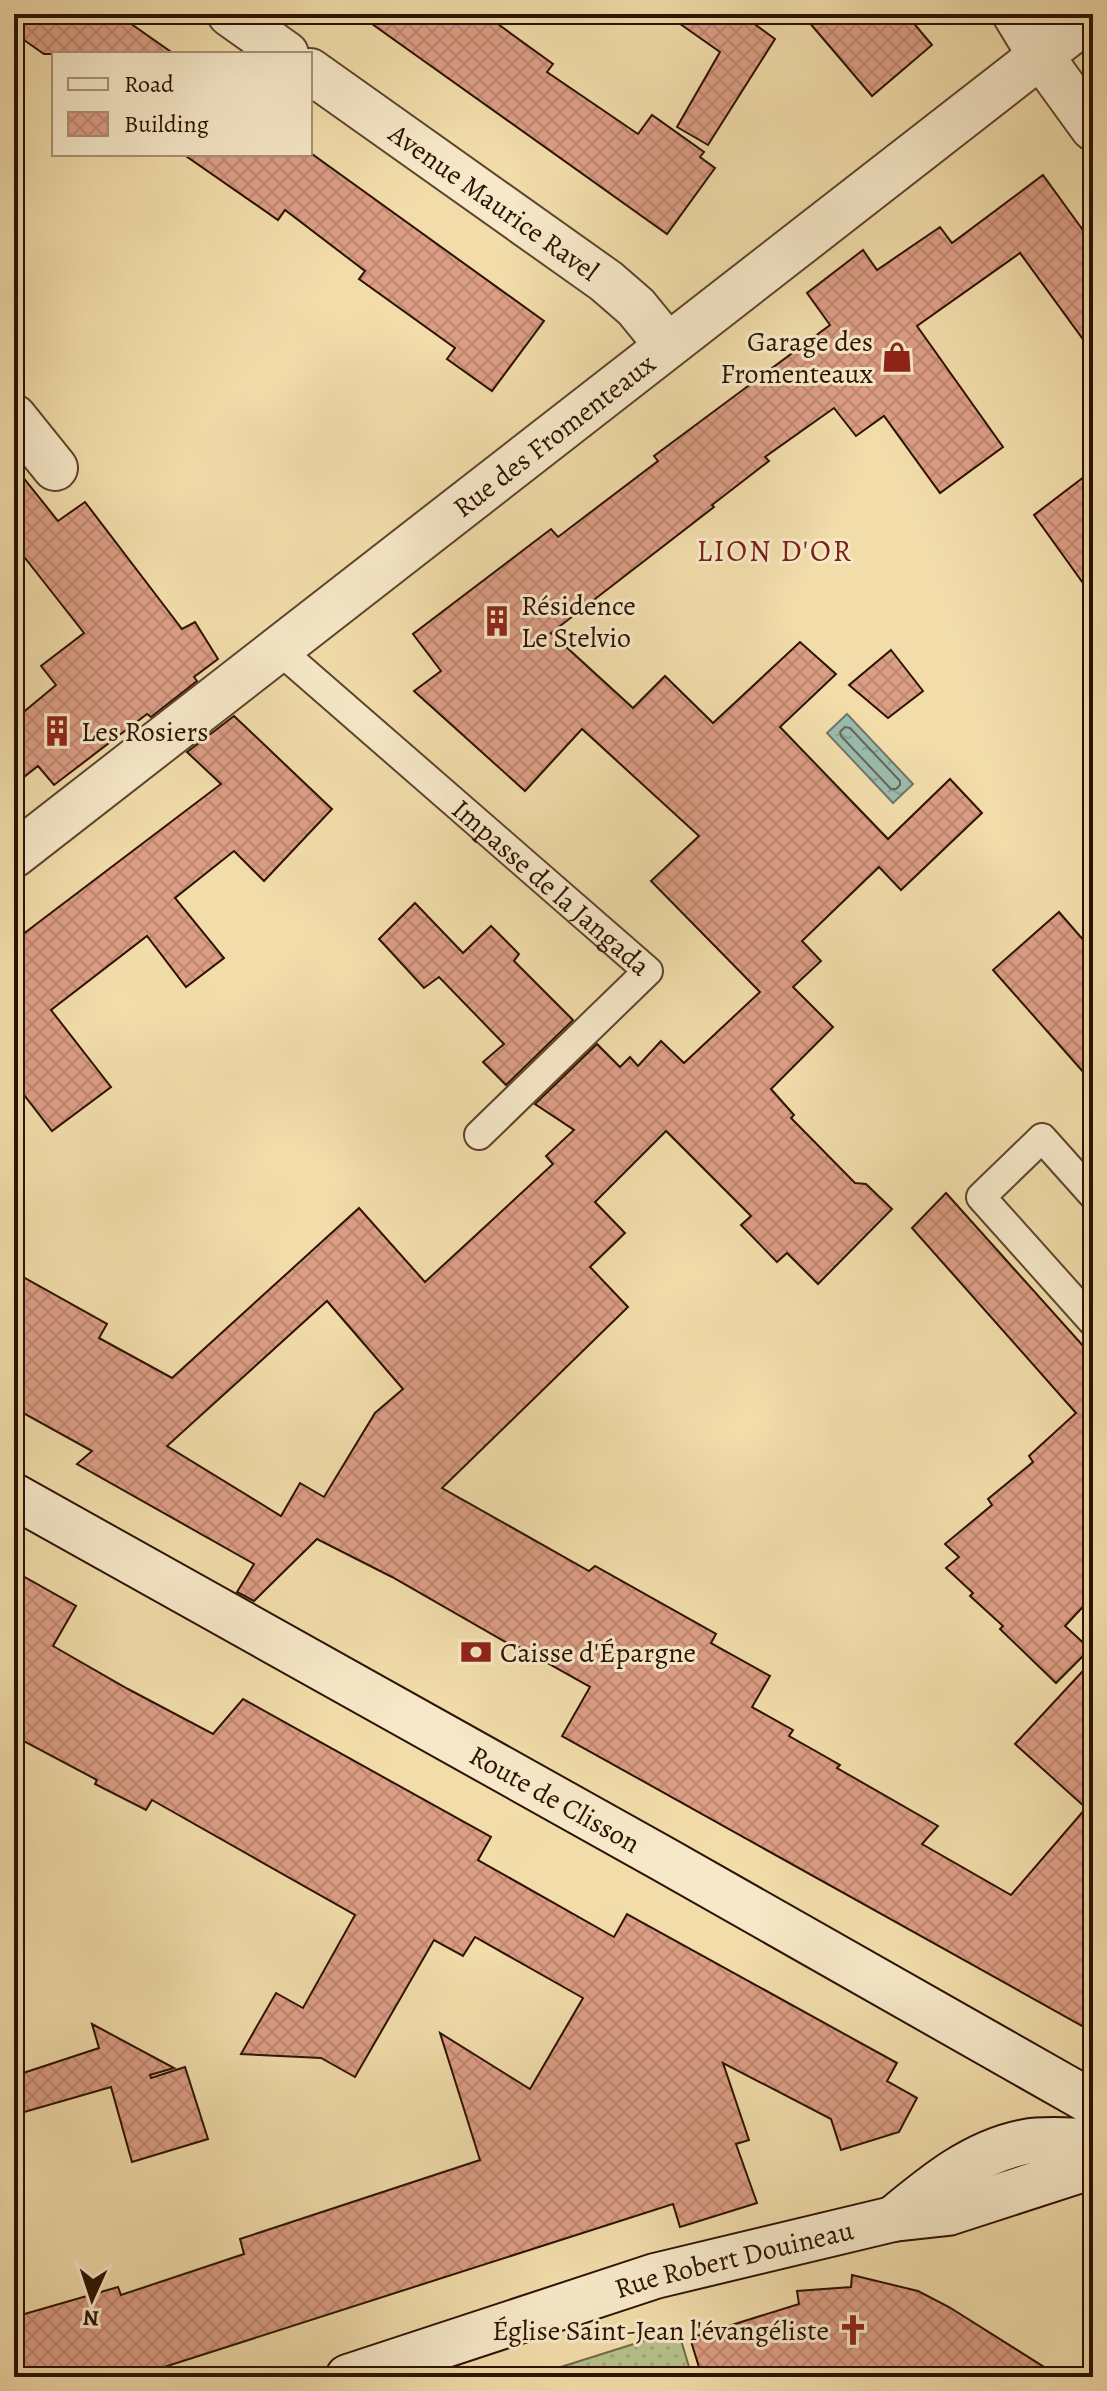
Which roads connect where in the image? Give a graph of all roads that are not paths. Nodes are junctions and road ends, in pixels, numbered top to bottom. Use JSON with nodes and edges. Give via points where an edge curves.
{"nodes":[{"id":1,"x":230,"y":14,"type":"edge"},
{"id":2,"x":1015,"y":14,"type":"edge"},
{"id":3,"x":1093,"y":15,"type":"edge"},
{"id":4,"x":283,"y":52,"type":"edge"},
{"id":5,"x":1040,"y":55,"type":"junction"},
{"id":6,"x":312,"y":72,"type":"edge"},
{"id":7,"x":1093,"y":128,"type":"edge"},
{"id":8,"x":667,"y":345,"type":"junction"},
{"id":9,"x":14,"y":417,"type":"edge"},
{"id":10,"x":55,"y":468,"type":"dead end"},
{"id":11,"x":277,"y":648,"type":"junction"},
{"id":12,"x":14,"y":855,"type":"edge"},
{"id":13,"x":479,"y":1135,"type":"dead end"},
{"id":14,"x":1093,"y":1195,"type":"edge"},
{"id":15,"x":1093,"y":1322,"type":"edge"},
{"id":16,"x":14,"y":1496,"type":"edge"},
{"id":17,"x":1093,"y":2103,"type":"edge"},
{"id":18,"x":1093,"y":2141,"type":"edge"},
{"id":19,"x":1093,"y":2166,"type":"edge"},
{"id":20,"x":893,"y":2219,"type":"junction"},
{"id":21,"x":348,"y":2377,"type":"edge"}],
"edges":[{"from":1,"to":4,"type":"street"},
{"from":2,"to":5,"type":"street"},
{"from":3,"to":5,"type":"street","name":"Rue des Fromenteaux"},
{"from":5,"to":7,"type":"street"},
{"from":5,"to":8,"type":"street","name":"Rue des Fromenteaux"},
{"from":6,"to":8,"type":"street","name":"Avenue Maurice Ravel","via":[[606,281]]},
{"from":8,"to":11,"type":"street","name":"Rue des Fromenteaux"},
{"from":9,"to":10,"type":"street"},
{"from":11,"to":12,"type":"street","name":"Rue des Fromenteaux"},
{"from":11,"to":13,"type":"lane","name":"Impasse de la Jangada","via":[[648,971]]},
{"from":14,"to":15,"type":"lane","via":[[1042,1138],[981,1197]]},
{"from":16,"to":17,"type":"street","name":"Route de Clisson"},
{"from":18,"to":20,"type":"street","name":"Rue Robert Douineau","via":[[1026,2142],[990,2153],[942,2179]]},
{"from":19,"to":20,"type":"street","name":"Rue Robert Douineau","via":[[948,2213]]},
{"from":20,"to":21,"type":"street","name":"Rue Robert Douineau","via":[[655,2276]]}]}
